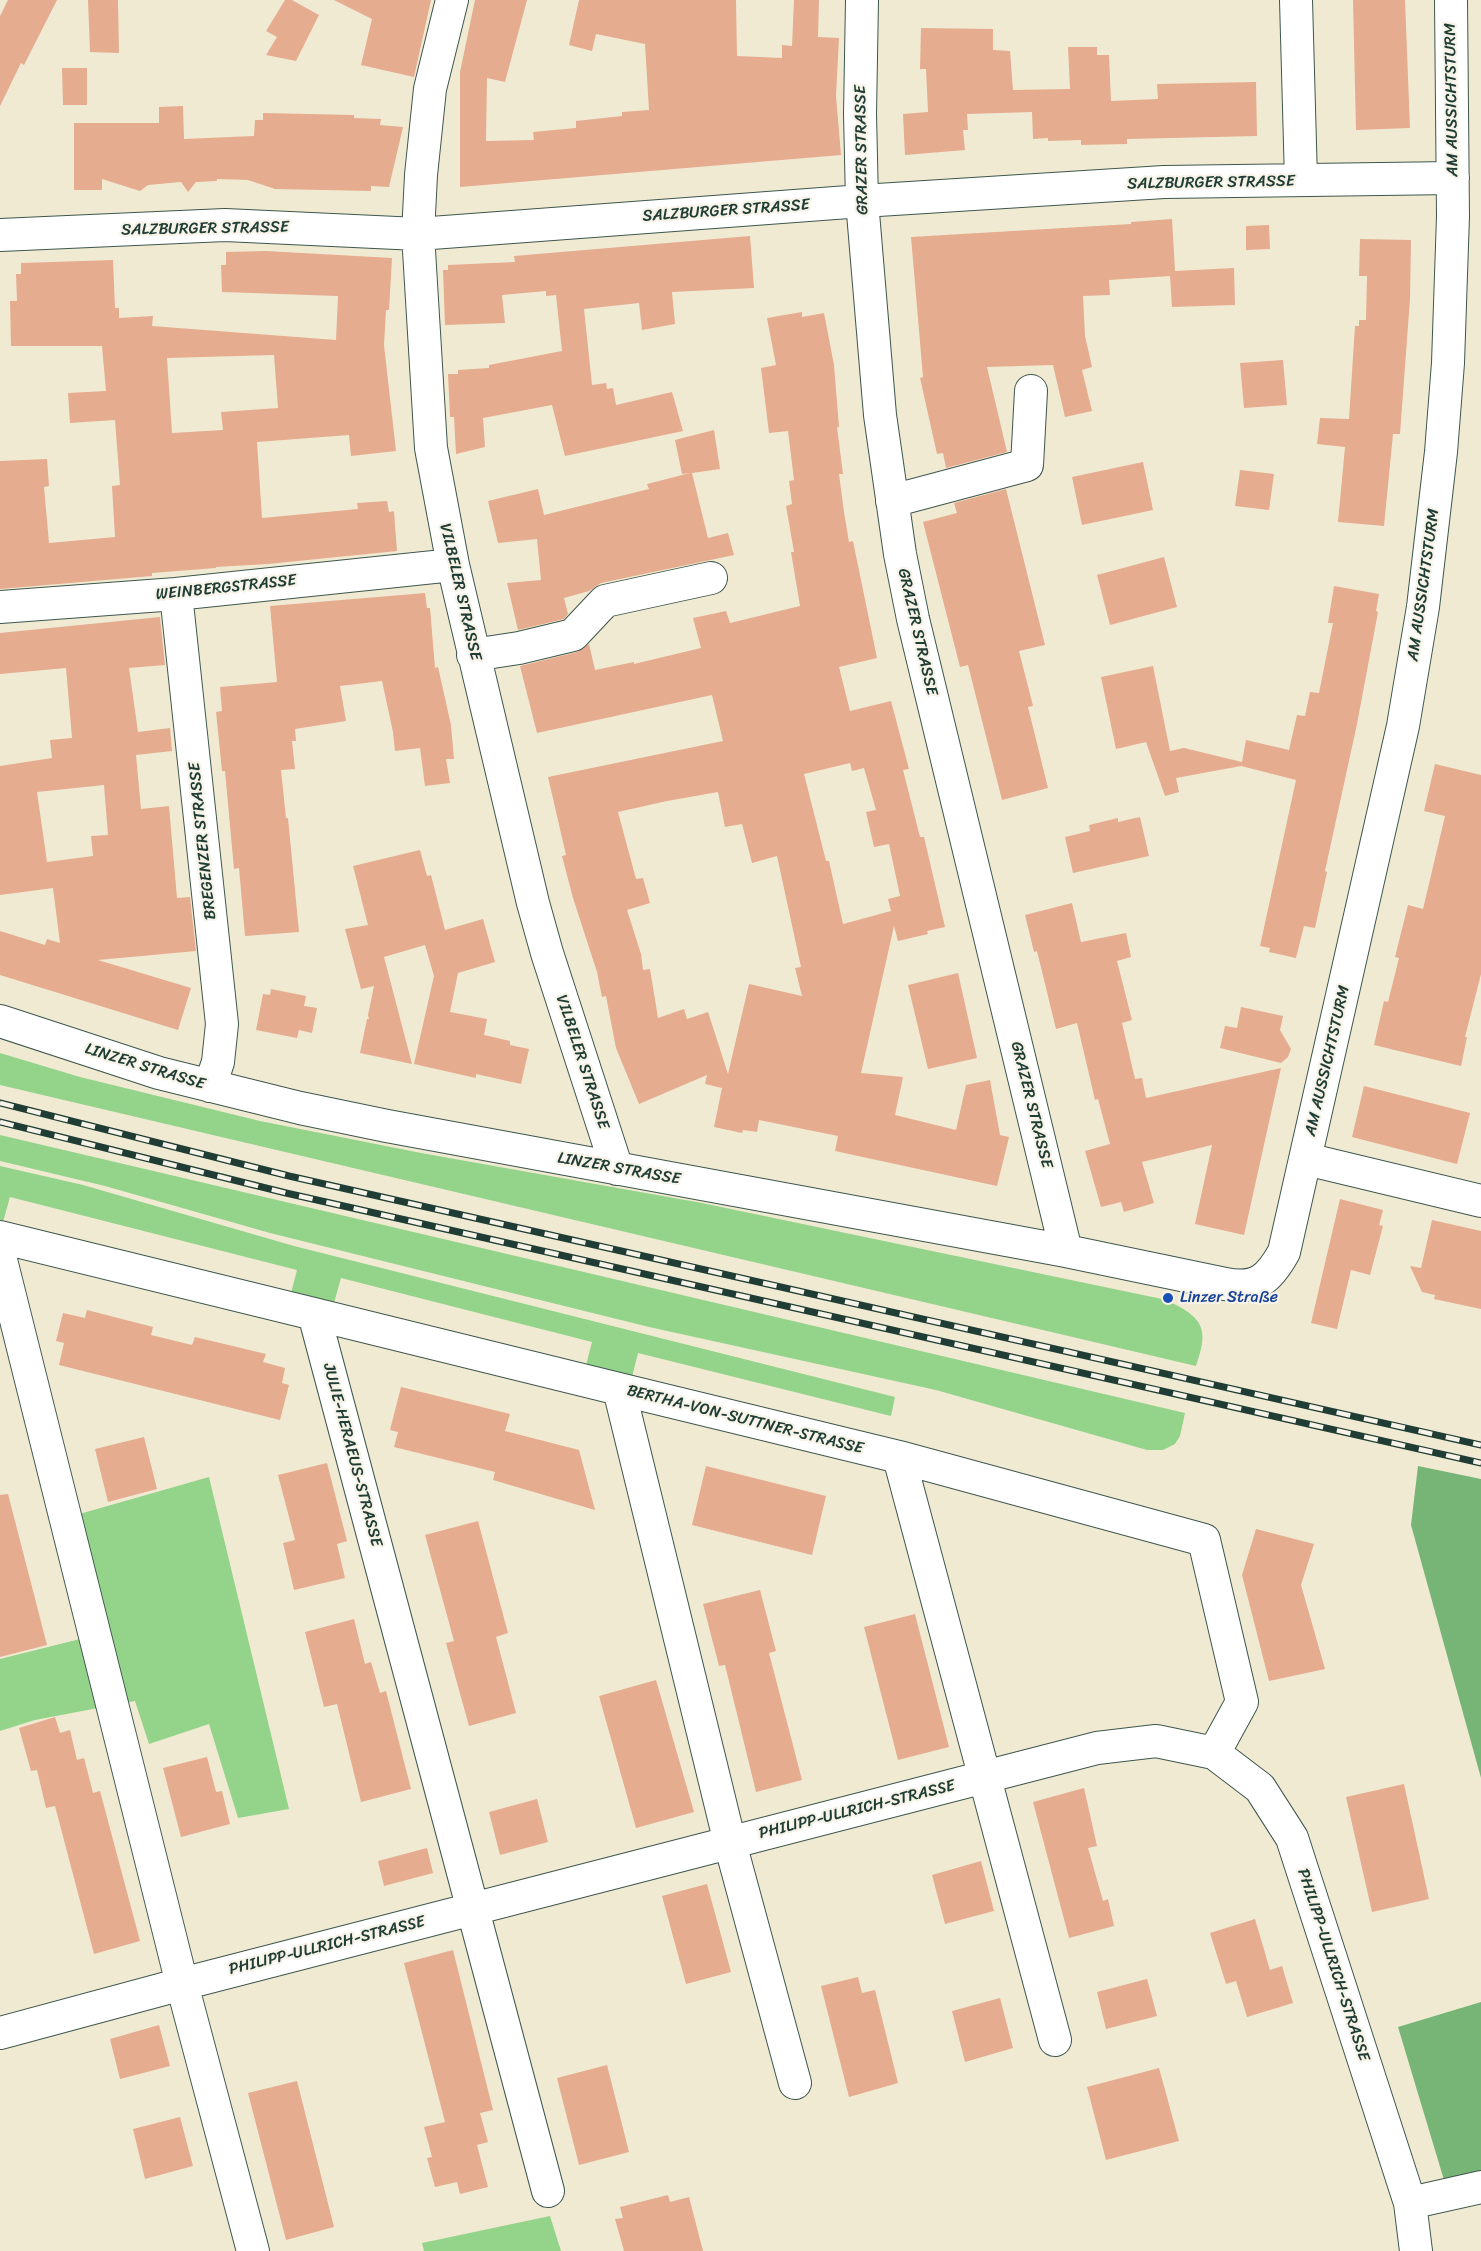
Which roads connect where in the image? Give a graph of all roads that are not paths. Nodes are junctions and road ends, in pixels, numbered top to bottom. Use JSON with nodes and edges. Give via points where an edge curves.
{"nodes":[{"id":1,"x":452,"y":0,"type":"edge"},
{"id":2,"x":862,"y":0,"type":"edge"},
{"id":3,"x":1296,"y":0,"type":"edge"},
{"id":4,"x":1451,"y":0,"type":"edge"},
{"id":5,"x":1453,"y":178,"type":"junction"},
{"id":6,"x":1301,"y":180,"type":"junction"},
{"id":7,"x":862,"y":201,"type":"junction"},
{"id":8,"x":418,"y":234,"type":"junction"},
{"id":9,"x":0,"y":235,"type":"edge"},
{"id":10,"x":1031,"y":391,"type":"dead end"},
{"id":11,"x":892,"y":501,"type":"junction"},
{"id":12,"x":453,"y":565,"type":"junction"},
{"id":13,"x":711,"y":578,"type":"dead end"},
{"id":14,"x":176,"y":594,"type":"junction"},
{"id":15,"x":0,"y":607,"type":"edge"},
{"id":16,"x":473,"y":655,"type":"junction"},
{"id":17,"x":0,"y":1022,"type":"edge"},
{"id":18,"x":210,"y":1086,"type":"junction"},
{"id":19,"x":1306,"y":1159,"type":"junction"},
{"id":20,"x":617,"y":1169,"type":"junction"},
{"id":21,"x":1481,"y":1201,"type":"edge"},
{"id":22,"x":0,"y":1237,"type":"edge"},
{"id":23,"x":1066,"y":1251,"type":"junction"},
{"id":24,"x":0,"y":1256,"type":"edge"},
{"id":25,"x":1246,"y":1286,"type":"joint"},
{"id":26,"x":314,"y":1314,"type":"junction"},
{"id":27,"x":619,"y":1389,"type":"junction"},
{"id":28,"x":899,"y":1458,"type":"junction"},
{"id":29,"x":1214,"y":1754,"type":"junction"},
{"id":30,"x":985,"y":1777,"type":"junction"},
{"id":31,"x":730,"y":1843,"type":"junction"},
{"id":32,"x":472,"y":1909,"type":"junction"},
{"id":33,"x":182,"y":1984,"type":"junction"},
{"id":34,"x":0,"y":2032,"type":"edge"},
{"id":35,"x":1055,"y":2040,"type":"dead end"},
{"id":36,"x":795,"y":2083,"type":"dead end"},
{"id":37,"x":1481,"y":2187,"type":"edge"},
{"id":38,"x":548,"y":2191,"type":"dead end"},
{"id":39,"x":1410,"y":2203,"type":"junction"},
{"id":40,"x":253,"y":2251,"type":"edge"},
{"id":41,"x":1416,"y":2251,"type":"edge"}],
"edges":[{"from":1,"to":8,"type":"street","name":"VILBELER STRASSE","via":[[426,116]]},
{"from":2,"to":7,"type":"street","name":"GRAZER STRASSE"},
{"from":3,"to":6,"type":"street"},
{"from":4,"to":5,"type":"street","name":"AM AUSSICHTSTURM"},
{"from":5,"to":6,"type":"street","name":"SALZBURGER STRASSE"},
{"from":5,"to":19,"type":"street","name":"AM AUSSICHTSTURM","via":[[1442,452],[1423,607],[1403,726]]},
{"from":6,"to":7,"type":"street","name":"SALZBURGER STRASSE","via":[[1164,182]]},
{"from":7,"to":8,"type":"street","name":"SALZBURGER STRASSE"},
{"from":7,"to":11,"type":"street","name":"GRAZER STRASSE","via":[[880,415]]},
{"from":8,"to":9,"type":"street","name":"SALZBURGER STRASSE","via":[[225,225]]},
{"from":8,"to":12,"type":"street","name":"VILBELER STRASSE","via":[[431,447]]},
{"from":10,"to":11,"type":"street","via":[[1026,465]]},
{"from":11,"to":23,"type":"street","name":"GRAZER STRASSE","via":[[913,619]]},
{"from":12,"to":14,"type":"street","name":"WEINBERGSTRASSE"},
{"from":12,"to":16,"type":"street","name":"VILBELER STRASSE"},
{"from":13,"to":16,"type":"street","via":[[605,601],[573,635]]},
{"from":14,"to":15,"type":"street","name":"WEINBERGSTRASSE"},
{"from":14,"to":18,"type":"street","name":"BREGENZER STRASSE","via":[[222,1024],[222,1043]]},
{"from":16,"to":20,"type":"street","name":"VILBELER STRASSE","via":[[532,903]]},
{"from":17,"to":18,"type":"street","name":"LINZER STRASSE"},
{"from":18,"to":20,"type":"street","name":"LINZER STRASSE","via":[[376,1124]]},
{"from":19,"to":21,"type":"street","name":"AM AUSSICHTSTURM"},
{"from":19,"to":25,"type":"street","name":"AM AUSSICHTSTURM","via":[[1284,1252],[1264,1280]]},
{"from":20,"to":23,"type":"street","name":"LINZER STRASSE"},
{"from":22,"to":26,"type":"street"},
{"from":23,"to":25,"type":"street","name":"LINZER STRASSE"},
{"from":24,"to":33,"type":"street"},
{"from":26,"to":27,"type":"street"},
{"from":26,"to":32,"type":"street","name":"JULIE-HERAEUS-STRASSE"},
{"from":27,"to":28,"type":"street","name":"BERTHA-VON-SUTTNER-STRASSE"},
{"from":27,"to":31,"type":"street","name":"BERTHA-VON-SUTTNER-STRASSE"},
{"from":28,"to":29,"type":"street","name":"BERTHA-VON-SUTTNER-STRASSE","via":[[1204,1540],[1242,1702]]},
{"from":28,"to":30,"type":"street"},
{"from":29,"to":30,"type":"street","name":"PHILIPP-ULLRICH-STRASSE","via":[[1156,1741],[1097,1748]]},
{"from":29,"to":39,"type":"street","name":"PHILIPP-ULLRICH-STRASSE","via":[[1260,1788],[1292,1838]]},
{"from":30,"to":31,"type":"street","name":"PHILIPP-ULLRICH-STRASSE"},
{"from":30,"to":35,"type":"street"},
{"from":31,"to":32,"type":"street","name":"PHILIPP-ULLRICH-STRASSE"},
{"from":31,"to":36,"type":"street"},
{"from":32,"to":33,"type":"street","name":"PHILIPP-ULLRICH-STRASSE"},
{"from":32,"to":38,"type":"street"},
{"from":33,"to":34,"type":"street","name":"PHILIPP-ULLRICH-STRASSE"},
{"from":33,"to":40,"type":"street"},
{"from":37,"to":39,"type":"street"},
{"from":39,"to":41,"type":"street","name":"PHILIPP-ULLRICH-STRASSE"}]}
